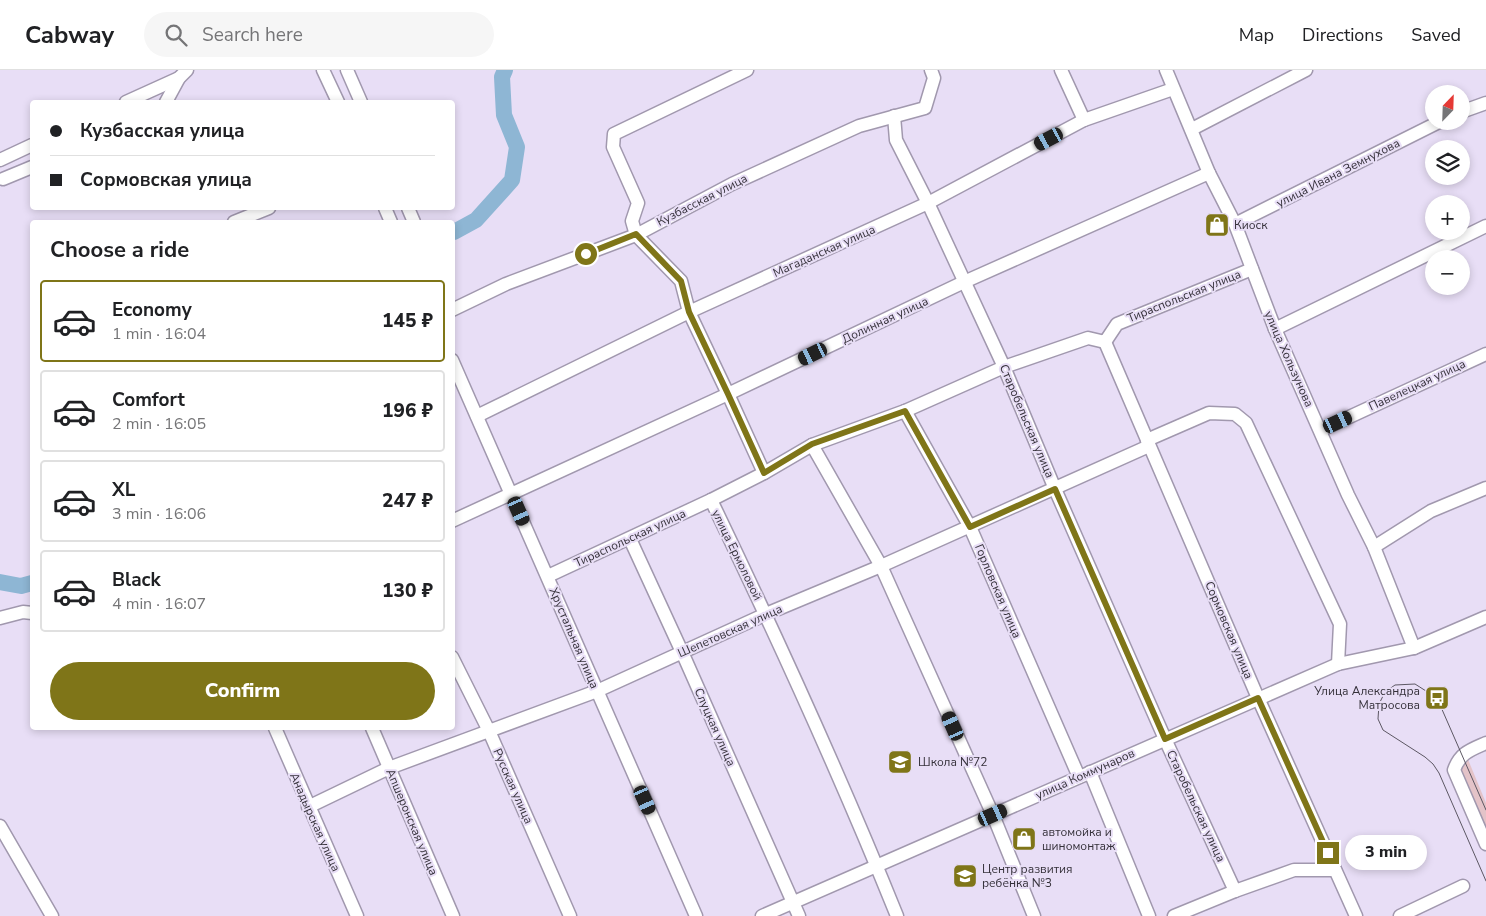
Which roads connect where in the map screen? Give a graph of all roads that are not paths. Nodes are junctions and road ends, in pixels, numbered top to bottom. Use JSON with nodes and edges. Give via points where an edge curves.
{"nodes":[{"id":1,"x":323,"y":70,"type":"edge"},
{"id":2,"x":347,"y":70,"type":"edge"},
{"id":3,"x":747,"y":70,"type":"edge"},
{"id":4,"x":930,"y":70,"type":"edge"},
{"id":5,"x":1061,"y":70,"type":"edge"},
{"id":6,"x":1166,"y":70,"type":"edge"},
{"id":7,"x":1306,"y":70,"type":"edge"},
{"id":8,"x":183,"y":74,"type":"edge"},
{"id":9,"x":1173,"y":89,"type":"junction"},
{"id":10,"x":130,"y":100,"type":"edge"},
{"id":11,"x":167,"y":100,"type":"edge"},
{"id":12,"x":337,"y":100,"type":"edge"},
{"id":13,"x":360,"y":100,"type":"edge"},
{"id":14,"x":1486,"y":103,"type":"edge"},
{"id":15,"x":1470,"y":109,"type":"edge"},
{"id":16,"x":894,"y":116,"type":"junction"},
{"id":17,"x":1084,"y":120,"type":"junction"},
{"id":18,"x":1192,"y":129,"type":"junction"},
{"id":19,"x":1425,"y":129,"type":"edge"},
{"id":20,"x":30,"y":146,"type":"edge"},
{"id":21,"x":0,"y":160,"type":"edge"},
{"id":22,"x":30,"y":167,"type":"edge"},
{"id":23,"x":1209,"y":173,"type":"junction"},
{"id":24,"x":3,"y":179,"type":"dead end"},
{"id":25,"x":928,"y":203,"type":"junction"},
{"id":26,"x":264,"y":210,"type":"edge"},
{"id":27,"x":239,"y":220,"type":"edge"},
{"id":28,"x":1235,"y":224,"type":"junction"},
{"id":29,"x":1486,"y":226,"type":"edge"},
{"id":30,"x":636,"y":234,"type":"junction"},
{"id":31,"x":1252,"y":269,"type":"junction"},
{"id":32,"x":964,"y":282,"type":"junction"},
{"id":33,"x":455,"y":309,"type":"edge"},
{"id":34,"x":689,"y":312,"type":"junction"},
{"id":35,"x":1275,"y":329,"type":"junction"},
{"id":36,"x":1105,"y":342,"type":"junction"},
{"id":37,"x":1486,"y":354,"type":"edge"},
{"id":38,"x":455,"y":367,"type":"edge"},
{"id":39,"x":1004,"y":367,"type":"junction"},
{"id":40,"x":728,"y":394,"type":"junction"},
{"id":41,"x":905,"y":411,"type":"junction"},
{"id":42,"x":477,"y":416,"type":"junction"},
{"id":43,"x":1321,"y":430,"type":"junction"},
{"id":44,"x":1148,"y":443,"type":"junction"},
{"id":45,"x":812,"y":444,"type":"junction"},
{"id":46,"x":764,"y":473,"type":"junction"},
{"id":47,"x":1486,"y":488,"type":"edge"},
{"id":48,"x":1055,"y":489,"type":"junction"},
{"id":49,"x":511,"y":494,"type":"junction"},
{"id":50,"x":711,"y":500,"type":"junction"},
{"id":51,"x":455,"y":520,"type":"edge"},
{"id":52,"x":970,"y":527,"type":"junction"},
{"id":53,"x":630,"y":539,"type":"junction"},
{"id":54,"x":1374,"y":547,"type":"junction"},
{"id":55,"x":881,"y":566,"type":"junction"},
{"id":56,"x":548,"y":576,"type":"junction"},
{"id":57,"x":30,"y":613,"type":"edge"},
{"id":58,"x":766,"y":614,"type":"junction"},
{"id":59,"x":1486,"y":617,"type":"edge"},
{"id":60,"x":0,"y":618,"type":"edge"},
{"id":61,"x":1414,"y":648,"type":"junction"},
{"id":62,"x":682,"y":652,"type":"junction"},
{"id":63,"x":455,"y":663,"type":"edge"},
{"id":64,"x":1338,"y":664,"type":"junction"},
{"id":65,"x":597,"y":691,"type":"junction"},
{"id":66,"x":1258,"y":698,"type":"junction"},
{"id":67,"x":276,"y":730,"type":"edge"},
{"id":68,"x":373,"y":730,"type":"edge"},
{"id":69,"x":489,"y":731,"type":"junction"},
{"id":70,"x":1165,"y":739,"type":"junction"},
{"id":71,"x":1486,"y":743,"type":"edge"},
{"id":72,"x":389,"y":768,"type":"junction"},
{"id":73,"x":1084,"y":774,"type":"junction"},
{"id":74,"x":308,"y":807,"type":"junction"},
{"id":75,"x":993,"y":815,"type":"junction"},
{"id":76,"x":0,"y":826,"type":"edge"},
{"id":77,"x":1486,"y":844,"type":"edge"},
{"id":78,"x":876,"y":866,"type":"junction"},
{"id":79,"x":1335,"y":870,"type":"junction"},
{"id":80,"x":1463,"y":886,"type":"dead end"},
{"id":81,"x":1235,"y":891,"type":"junction"},
{"id":82,"x":793,"y":902,"type":"junction"},
{"id":83,"x":52,"y":916,"type":"edge"},
{"id":84,"x":357,"y":916,"type":"edge"},
{"id":85,"x":453,"y":916,"type":"edge"},
{"id":86,"x":570,"y":916,"type":"edge"},
{"id":87,"x":696,"y":916,"type":"edge"},
{"id":88,"x":762,"y":916,"type":"edge"},
{"id":89,"x":798,"y":916,"type":"edge"},
{"id":90,"x":897,"y":916,"type":"edge"},
{"id":91,"x":1034,"y":916,"type":"edge"},
{"id":92,"x":1148,"y":916,"type":"edge"},
{"id":93,"x":1174,"y":916,"type":"edge"},
{"id":94,"x":1356,"y":916,"type":"edge"},
{"id":95,"x":1400,"y":916,"type":"edge"}],
"edges":[{"from":1,"to":12,"type":"street"},
{"from":2,"to":13,"type":"street"},
{"from":3,"to":30,"type":"street","via":[[614,134],[613,147],[638,203],[632,221]]},
{"from":4,"to":16,"type":"street","name":"Кузбасская улица","via":[[934,78],[925,108]]},
{"from":5,"to":17,"type":"street"},
{"from":6,"to":9,"type":"street","name":"улица Хользунова"},
{"from":7,"to":18,"type":"street"},
{"from":8,"to":10,"type":"street"},
{"from":8,"to":11,"type":"street"},
{"from":9,"to":17,"type":"street","name":"Магаданская улица"},
{"from":9,"to":18,"type":"street","name":"улица Хользунова"},
{"from":14,"to":15,"type":"street"},
{"from":16,"to":25,"type":"street","name":"Старобельская улица","via":[[896,140]]},
{"from":16,"to":30,"type":"street","name":"Кузбасская улица","via":[[860,126],[732,184]]},
{"from":17,"to":25,"type":"street","name":"Магаданская улица"},
{"from":18,"to":23,"type":"street","name":"улица Хользунова"},
{"from":19,"to":28,"type":"street","name":"улица Ивана Земнухова"},
{"from":20,"to":21,"type":"street"},
{"from":22,"to":24,"type":"street"},
{"from":23,"to":28,"type":"street","name":"улица Хользунова"},
{"from":23,"to":32,"type":"street","name":"Долинная улица"},
{"from":25,"to":32,"type":"street","name":"Старобельская улица"},
{"from":25,"to":34,"type":"street","name":"Магаданская улица"},
{"from":26,"to":27,"type":"street"},
{"from":28,"to":31,"type":"street","name":"улица Хользунова"},
{"from":29,"to":35,"type":"street"},
{"from":30,"to":33,"type":"street","name":"Кузбасская улица","via":[[506,284]]},
{"from":30,"to":34,"type":"street","via":[[681,281]]},
{"from":31,"to":35,"type":"street","name":"улица Хользунова"},
{"from":31,"to":36,"type":"street","name":"Тираспольская улица","via":[[1117,324]]},
{"from":32,"to":39,"type":"street","name":"Старобельская улица"},
{"from":32,"to":40,"type":"street","name":"Долинная улица"},
{"from":34,"to":40,"type":"street"},
{"from":34,"to":42,"type":"street","name":"Магаданская улица"},
{"from":35,"to":43,"type":"street","name":"улица Хользунова"},
{"from":36,"to":39,"type":"street","via":[[1088,338]]},
{"from":36,"to":44,"type":"street","name":"Сормовская улица"},
{"from":37,"to":43,"type":"street","name":"Павелецкая улица"},
{"from":38,"to":42,"type":"street","name":"Хрустальная улица"},
{"from":39,"to":41,"type":"street"},
{"from":39,"to":48,"type":"street","name":"Старобельская улица"},
{"from":40,"to":46,"type":"street"},
{"from":40,"to":49,"type":"street","name":"Долинная улица"},
{"from":41,"to":45,"type":"street"},
{"from":41,"to":52,"type":"street","name":"Горловская улица"},
{"from":42,"to":49,"type":"street","name":"Хрустальная улица"},
{"from":43,"to":54,"type":"street","name":"улица Хользунова"},
{"from":44,"to":48,"type":"street","name":"Шепетовская улица"},
{"from":44,"to":64,"type":"street","name":"Шепетовская улица","via":[[1209,413],[1235,414],[1246,424],[1340,624]]},
{"from":44,"to":66,"type":"street","name":"Сормовская улица"},
{"from":45,"to":46,"type":"street"},
{"from":45,"to":55,"type":"street"},
{"from":46,"to":50,"type":"street","name":"улица Ермоловой"},
{"from":47,"to":54,"type":"street","via":[[1430,511]]},
{"from":48,"to":52,"type":"street","name":"Шепетовская улица"},
{"from":48,"to":70,"type":"street","name":"Старобельская улица"},
{"from":49,"to":51,"type":"street","name":"Долинная улица"},
{"from":49,"to":56,"type":"street","name":"Хрустальная улица"},
{"from":50,"to":53,"type":"street","name":"Тираспольская улица"},
{"from":50,"to":58,"type":"street","name":"улица Ермоловой"},
{"from":52,"to":55,"type":"street","name":"Шепетовская улица"},
{"from":52,"to":73,"type":"street","name":"Горловская улица"},
{"from":53,"to":56,"type":"street","name":"Тираспольская улица"},
{"from":53,"to":62,"type":"street","name":"Слуцкая улица"},
{"from":54,"to":61,"type":"street","name":"улица Хользунова"},
{"from":55,"to":58,"type":"street","name":"Шепетовская улица"},
{"from":55,"to":75,"type":"street"},
{"from":56,"to":65,"type":"street","name":"Хрустальная улица"},
{"from":57,"to":60,"type":"street"},
{"from":58,"to":62,"type":"street","name":"Шепетовская улица"},
{"from":58,"to":78,"type":"street","name":"улица Ермоловой"},
{"from":59,"to":61,"type":"street"},
{"from":61,"to":64,"type":"street","name":"улица Коммунаров"},
{"from":62,"to":65,"type":"street","name":"Шепетовская улица"},
{"from":62,"to":82,"type":"street","name":"Слуцкая улица"},
{"from":63,"to":69,"type":"street","name":"Русская улица"},
{"from":64,"to":66,"type":"street","name":"улица Коммунаров"},
{"from":65,"to":69,"type":"street","name":"Шепетовская улица"},
{"from":65,"to":87,"type":"street","name":"Хрустальная улица"},
{"from":66,"to":70,"type":"street","name":"улица Коммунаров"},
{"from":66,"to":79,"type":"street","name":"Сормовская улица"},
{"from":67,"to":74,"type":"street","name":"Анадырская улица"},
{"from":68,"to":72,"type":"street","name":"Апшеронская улица"},
{"from":69,"to":72,"type":"street","name":"Шепетовская улица"},
{"from":69,"to":86,"type":"street","name":"Русская улица"},
{"from":70,"to":73,"type":"street","name":"улица Коммунаров"},
{"from":70,"to":81,"type":"street","name":"Старобельская улица"},
{"from":71,"to":77,"type":"street","via":[[1466,751],[1454,770]]},
{"from":72,"to":74,"type":"street","name":"Шепетовская улица"},
{"from":72,"to":85,"type":"street","name":"Апшеронская улица"},
{"from":73,"to":75,"type":"street","name":"улица Коммунаров"},
{"from":73,"to":92,"type":"street","name":"Горловская улица"},
{"from":74,"to":84,"type":"street","name":"Анадырская улица"},
{"from":75,"to":78,"type":"street","name":"улица Коммунаров"},
{"from":75,"to":91,"type":"street"},
{"from":76,"to":83,"type":"street"},
{"from":78,"to":82,"type":"street","name":"улица Коммунаров"},
{"from":78,"to":90,"type":"street","name":"улица Ермоловой"},
{"from":79,"to":81,"type":"street","via":[[1294,870]]},
{"from":79,"to":94,"type":"street","name":"Сормовская улица"},
{"from":80,"to":95,"type":"street"},
{"from":81,"to":93,"type":"street"},
{"from":82,"to":88,"type":"street","name":"улица Коммунаров"},
{"from":82,"to":89,"type":"street","name":"Слуцкая улица"}]}
